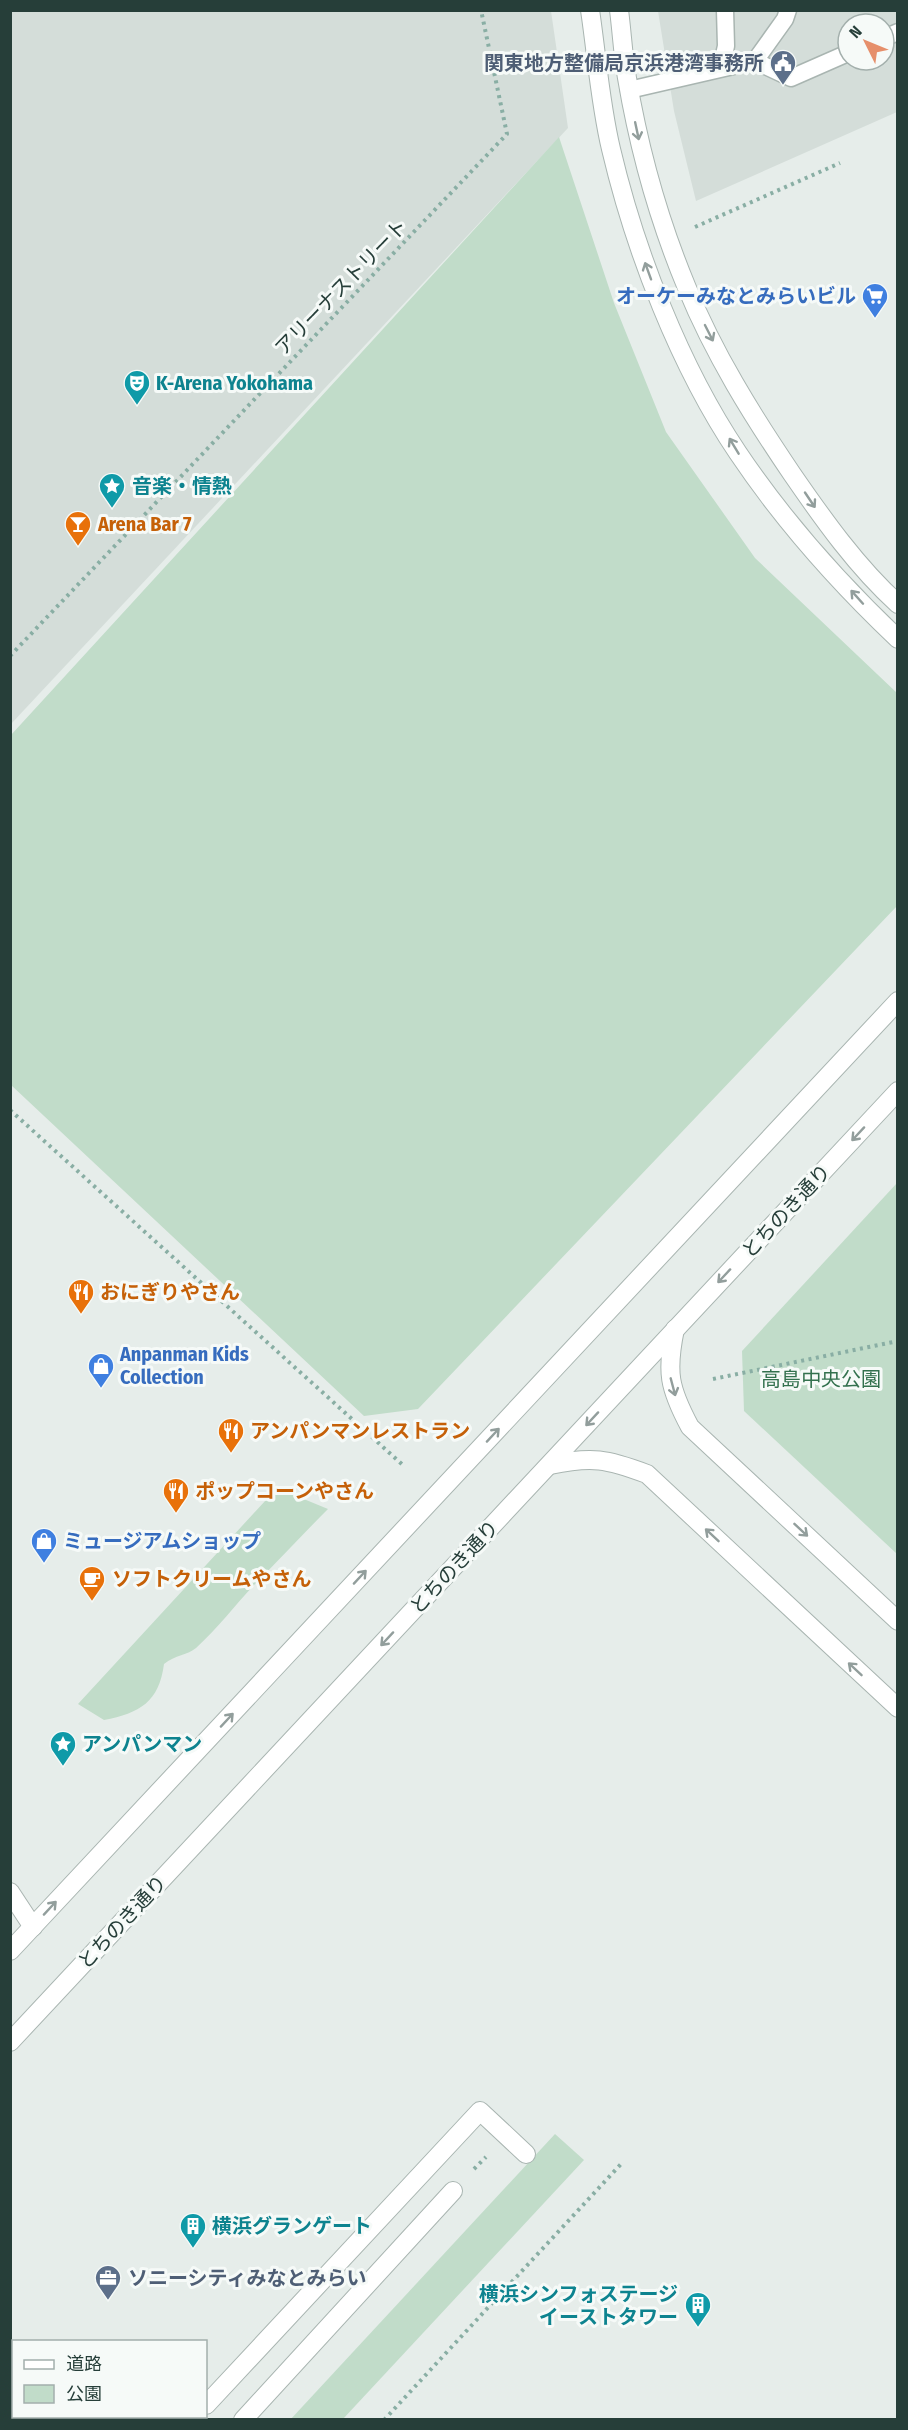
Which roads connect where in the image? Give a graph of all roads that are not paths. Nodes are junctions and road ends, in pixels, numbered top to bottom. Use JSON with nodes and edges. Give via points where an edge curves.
{"nodes":[{"id":1,"x":590,"y":10,"type":"edge"},
{"id":2,"x":619,"y":10,"type":"edge"},
{"id":3,"x":725,"y":10,"type":"edge"},
{"id":4,"x":788,"y":10,"type":"edge"},
{"id":5,"x":836,"y":58,"type":"edge"},
{"id":6,"x":755,"y":61,"type":"junction"},
{"id":7,"x":721,"y":68,"type":"junction"},
{"id":8,"x":629,"y":90,"type":"junction"},
{"id":9,"x":897,"y":604,"type":"edge"},
{"id":10,"x":897,"y":639,"type":"edge"},
{"id":11,"x":897,"y":1001,"type":"edge"},
{"id":12,"x":897,"y":1091,"type":"edge"},
{"id":13,"x":675,"y":1329,"type":"junction"},
{"id":14,"x":550,"y":1465,"type":"junction"},
{"id":15,"x":897,"y":1621,"type":"edge"},
{"id":16,"x":897,"y":1708,"type":"edge"},
{"id":17,"x":10,"y":1893,"type":"edge"},
{"id":18,"x":10,"y":1914,"type":"edge"},
{"id":19,"x":33,"y":1927,"type":"junction"},
{"id":20,"x":10,"y":1951,"type":"edge"},
{"id":21,"x":10,"y":2042,"type":"edge"},
{"id":22,"x":526,"y":2154,"type":"dead end"},
{"id":23,"x":453,"y":2192,"type":"dead end"},
{"id":24,"x":207,"y":2404,"type":"edge"},
{"id":25,"x":243,"y":2420,"type":"edge"}],
"edges":[{"from":10,"to":1,"type":"street","one_way":true,"via":[[791,524],[737,453],[698,385],[658,298],[630,222],[599,92]]},
{"from":2,"to":8,"type":"street"},
{"from":3,"to":7,"type":"lane","via":[[726,46]]},
{"from":4,"to":6,"type":"lane"},
{"from":5,"to":6,"type":"lane","via":[[790,78]]},
{"from":6,"to":7,"type":"lane"},
{"from":7,"to":8,"type":"lane"},
{"from":8,"to":9,"type":"street","one_way":true,"via":[[657,206],[683,278],[732,379],[822,518]]},
{"from":19,"to":11,"type":"street","one_way":true},
{"from":12,"to":13,"type":"street","name":"とちのき通り","one_way":true},
{"from":13,"to":14,"type":"street","name":"とちのき通り","one_way":true},
{"from":13,"to":15,"type":"street","one_way":true,"via":[[669,1372],[678,1404],[690,1427]]},
{"from":16,"to":14,"type":"street","one_way":true,"via":[[647,1474],[603,1460],[577,1459]]},
{"from":14,"to":21,"type":"street","name":"とちのき通り","one_way":true},
{"from":17,"to":19,"type":"street"},
{"from":18,"to":19,"type":"street"},
{"from":19,"to":20,"type":"street"},
{"from":22,"to":24,"type":"street","via":[[503,2139],[480,2111]]},
{"from":23,"to":25,"type":"street"}]}
